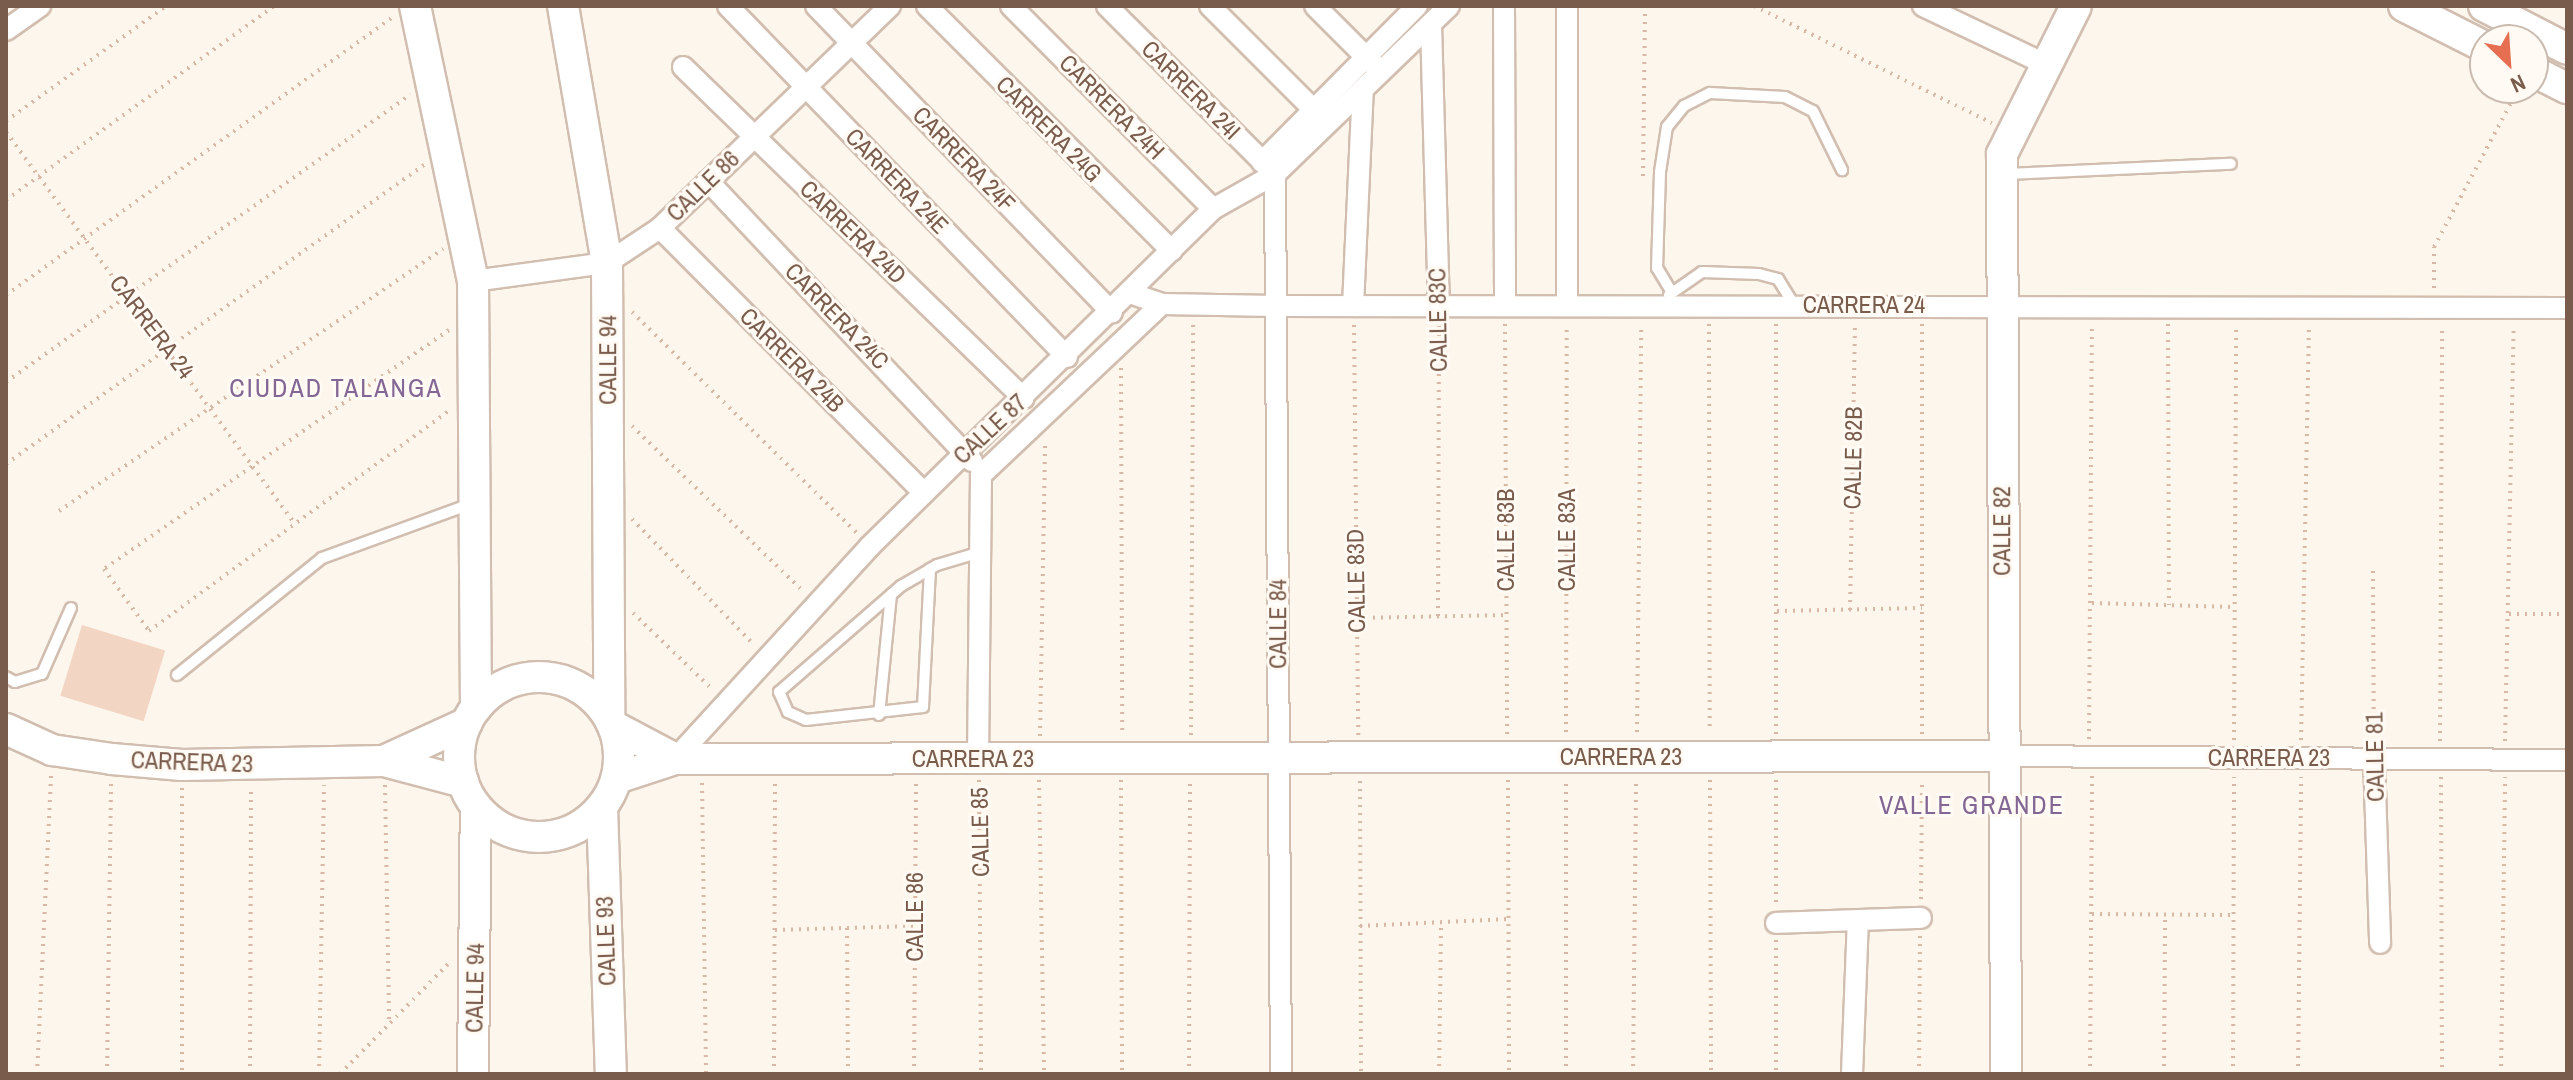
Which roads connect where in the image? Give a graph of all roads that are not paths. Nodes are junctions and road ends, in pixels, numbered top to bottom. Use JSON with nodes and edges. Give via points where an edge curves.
{"nodes":[{"id":1,"x":40,"y":6,"type":"edge"},
{"id":2,"x":563,"y":6,"type":"edge"},
{"id":3,"x":728,"y":6,"type":"edge"},
{"id":4,"x":816,"y":6,"type":"edge"},
{"id":5,"x":890,"y":6,"type":"edge"},
{"id":6,"x":927,"y":6,"type":"edge"},
{"id":7,"x":1011,"y":6,"type":"edge"},
{"id":8,"x":1107,"y":6,"type":"edge"},
{"id":9,"x":1210,"y":6,"type":"edge"},
{"id":10,"x":1315,"y":6,"type":"edge"},
{"id":11,"x":1449,"y":6,"type":"edge"},
{"id":12,"x":1504,"y":6,"type":"edge"},
{"id":13,"x":1567,"y":6,"type":"edge"},
{"id":14,"x":1923,"y":6,"type":"edge"},
{"id":15,"x":2404,"y":6,"type":"edge"},
{"id":16,"x":2484,"y":6,"type":"edge"},
{"id":17,"x":1415,"y":7,"type":"edge"},
{"id":18,"x":2073,"y":7,"type":"edge"},
{"id":19,"x":408,"y":9,"type":"edge"},
{"id":20,"x":1431,"y":24,"type":"junction"},
{"id":21,"x":6,"y":30,"type":"edge"},
{"id":22,"x":2469,"y":39,"type":"edge"},
{"id":23,"x":852,"y":42,"type":"junction"},
{"id":24,"x":2567,"y":49,"type":"edge"},
{"id":25,"x":2045,"y":64,"type":"junction"},
{"id":26,"x":1374,"y":65,"type":"junction"},
{"id":27,"x":683,"y":67,"type":"dead end"},
{"id":28,"x":2549,"y":79,"type":"edge"},
{"id":29,"x":806,"y":87,"type":"junction"},
{"id":30,"x":2567,"y":88,"type":"edge"},
{"id":31,"x":1363,"y":89,"type":"junction"},
{"id":32,"x":1321,"y":117,"type":"junction"},
{"id":33,"x":754,"y":137,"type":"junction"},
{"id":34,"x":2231,"y":164,"type":"dead end"},
{"id":35,"x":1268,"y":168,"type":"junction"},
{"id":36,"x":1842,"y":170,"type":"dead end"},
{"id":37,"x":2001,"y":175,"type":"junction"},
{"id":38,"x":708,"y":181,"type":"junction"},
{"id":39,"x":1213,"y":209,"type":"junction"},
{"id":40,"x":660,"y":228,"type":"junction"},
{"id":41,"x":1172,"y":251,"type":"junction"},
{"id":42,"x":608,"y":275,"type":"junction"},
{"id":43,"x":473,"y":281,"type":"junction"},
{"id":44,"x":1130,"y":293,"type":"junction"},
{"id":45,"x":1667,"y":298,"type":"junction"},
{"id":46,"x":1162,"y":304,"type":"junction"},
{"id":47,"x":1785,"y":305,"type":"junction"},
{"id":48,"x":2001,"y":305,"type":"junction"},
{"id":49,"x":1276,"y":306,"type":"junction"},
{"id":50,"x":1353,"y":306,"type":"junction"},
{"id":51,"x":1439,"y":306,"type":"junction"},
{"id":52,"x":1505,"y":306,"type":"junction"},
{"id":53,"x":1567,"y":306,"type":"junction"},
{"id":54,"x":2567,"y":308,"type":"edge"},
{"id":55,"x":1112,"y":313,"type":"junction"},
{"id":56,"x":1067,"y":357,"type":"junction"},
{"id":57,"x":1023,"y":398,"type":"junction"},
{"id":58,"x":965,"y":451,"type":"junction"},
{"id":59,"x":979,"y":484,"type":"junction"},
{"id":60,"x":924,"y":493,"type":"junction"},
{"id":61,"x":475,"y":503,"type":"junction"},
{"id":62,"x":977,"y":553,"type":"junction"},
{"id":63,"x":930,"y":569,"type":"junction"},
{"id":64,"x":891,"y":595,"type":"junction"},
{"id":65,"x":71,"y":608,"type":"dead end"},
{"id":66,"x":177,"y":675,"type":"dead end"},
{"id":67,"x":6,"y":677,"type":"edge"},
{"id":68,"x":472,"y":715,"type":"junction"},
{"id":69,"x":879,"y":715,"type":"junction"},
{"id":70,"x":611,"y":722,"type":"junction"},
{"id":71,"x":6,"y":729,"type":"edge"},
{"id":72,"x":2002,"y":756,"type":"junction"},
{"id":73,"x":1279,"y":758,"type":"junction"},
{"id":74,"x":2374,"y":758,"type":"junction"},
{"id":75,"x":688,"y":760,"type":"junction"},
{"id":76,"x":978,"y":760,"type":"junction"},
{"id":77,"x":2567,"y":760,"type":"edge"},
{"id":78,"x":384,"y":761,"type":"junction"},
{"id":79,"x":617,"y":778,"type":"junction"},
{"id":80,"x":469,"y":794,"type":"junction"},
{"id":81,"x":602,"y":807,"type":"junction"},
{"id":82,"x":1921,"y":918,"type":"dead end"},
{"id":83,"x":1858,"y":920,"type":"junction"},
{"id":84,"x":1776,"y":923,"type":"dead end"},
{"id":85,"x":2380,"y":943,"type":"dead end"},
{"id":86,"x":473,"y":1074,"type":"edge"},
{"id":87,"x":611,"y":1074,"type":"edge"},
{"id":88,"x":1281,"y":1074,"type":"edge"},
{"id":89,"x":1852,"y":1074,"type":"edge"},
{"id":90,"x":2006,"y":1074,"type":"edge"}],
"edges":[{"from":1,"to":21,"type":"street"},
{"from":2,"to":42,"type":"street","name":"CALLE 94"},
{"from":3,"to":29,"type":"street","name":"CARRERA 24E"},
{"from":4,"to":23,"type":"street","name":"CARRERA 24F"},
{"from":5,"to":23,"type":"street","name":"CALLE 86"},
{"from":6,"to":41,"type":"street","name":"CARRERA 24G"},
{"from":7,"to":39,"type":"street","name":"CARRERA 24H"},
{"from":8,"to":35,"type":"street","name":"CARRERA 24I"},
{"from":9,"to":32,"type":"street"},
{"from":10,"to":26,"type":"street"},
{"from":11,"to":20,"type":"street"},
{"from":12,"to":52,"type":"street"},
{"from":13,"to":53,"type":"street"},
{"from":14,"to":25,"type":"street"},
{"from":15,"to":22,"type":"street"},
{"from":16,"to":24,"type":"street"},
{"from":17,"to":26,"type":"street"},
{"from":18,"to":25,"type":"street","name":"CALLE 82"},
{"from":19,"to":43,"type":"street","via":[[449,147]]},
{"from":20,"to":26,"type":"street"},
{"from":20,"to":51,"type":"street","name":"CALLE 83C"},
{"from":23,"to":29,"type":"street","name":"CALLE 86"},
{"from":23,"to":55,"type":"street","name":"CARRERA 24F"},
{"from":25,"to":37,"type":"street","name":"CALLE 82","via":[[2009,131]]},
{"from":26,"to":31,"type":"street"},
{"from":26,"to":32,"type":"street"},
{"from":27,"to":33,"type":"street","name":"CARRERA 24D"},
{"from":28,"to":30,"type":"street"},
{"from":29,"to":33,"type":"street","name":"CALLE 86"},
{"from":29,"to":56,"type":"street","name":"CARRERA 24E"},
{"from":31,"to":32,"type":"street"},
{"from":31,"to":50,"type":"street"},
{"from":32,"to":35,"type":"street","name":"CALLE 87"},
{"from":33,"to":38,"type":"street","name":"CALLE 86"},
{"from":33,"to":57,"type":"street","name":"CARRERA 24D"},
{"from":34,"to":37,"type":"lane"},
{"from":35,"to":39,"type":"street","name":"CALLE 87"},
{"from":35,"to":49,"type":"street","name":"CALLE 84"},
{"from":36,"to":45,"type":"lane","via":[[1813,111],[1785,97],[1710,93],[1684,106],[1667,127],[1660,172],[1657,268]]},
{"from":37,"to":48,"type":"street","name":"CALLE 82"},
{"from":38,"to":40,"type":"street","name":"CALLE 86"},
{"from":38,"to":58,"type":"street","name":"CARRERA 24C"},
{"from":39,"to":41,"type":"street","name":"CALLE 87"},
{"from":40,"to":42,"type":"street","name":"CALLE 86"},
{"from":40,"to":60,"type":"street","name":"CARRERA 24B"},
{"from":41,"to":44,"type":"street","name":"CALLE 87"},
{"from":42,"to":43,"type":"street","name":"CALLE 86"},
{"from":42,"to":70,"type":"street","name":"CALLE 94"},
{"from":43,"to":61,"type":"street"},
{"from":44,"to":46,"type":"street","name":"CARRERA 24"},
{"from":44,"to":55,"type":"street","name":"CALLE 87"},
{"from":45,"to":47,"type":"street","name":"CARRERA 24","via":[[1709,306]]},
{"from":45,"to":47,"type":"lane","via":[[1702,272],[1759,274],[1778,279]]},
{"from":45,"to":53,"type":"street","name":"CARRERA 24","via":[[1642,306]]},
{"from":46,"to":49,"type":"street","name":"CARRERA 24"},
{"from":46,"to":59,"type":"street"},
{"from":47,"to":48,"type":"street","name":"CARRERA 24"},
{"from":48,"to":54,"type":"street","name":"CARRERA 24"},
{"from":48,"to":72,"type":"street","name":"CALLE 82"},
{"from":49,"to":50,"type":"street","name":"CARRERA 24"},
{"from":49,"to":73,"type":"street","name":"CALLE 84"},
{"from":50,"to":51,"type":"street","name":"CARRERA 24"},
{"from":51,"to":52,"type":"street","name":"CARRERA 24"},
{"from":52,"to":53,"type":"street","name":"CARRERA 24"},
{"from":55,"to":56,"type":"street","name":"CALLE 87"},
{"from":56,"to":57,"type":"street","name":"CALLE 87"},
{"from":57,"to":58,"type":"street","name":"CALLE 87"},
{"from":58,"to":59,"type":"street","name":"CARRERA 24C"},
{"from":58,"to":60,"type":"street","name":"CALLE 87"},
{"from":59,"to":62,"type":"street","name":"CALLE 85"},
{"from":60,"to":75,"type":"street","name":"CALLE 87","via":[[726,703]]},
{"from":61,"to":66,"type":"lane","via":[[322,558]]},
{"from":61,"to":68,"type":"street"},
{"from":62,"to":63,"type":"lane"},
{"from":62,"to":76,"type":"street","name":"CALLE 85"},
{"from":63,"to":64,"type":"lane"},
{"from":63,"to":69,"type":"lane","via":[[928,699],[916,713]]},
{"from":64,"to":69,"type":"lane"},
{"from":64,"to":69,"type":"lane","via":[[779,692],[788,712],[806,720]]},
{"from":65,"to":67,"type":"lane","via":[[42,674],[15,682]]},
{"from":68,"to":70,"type":"street","via":[[508,685],[546,677],[571,684]]},
{"from":68,"to":78,"type":"street","name":"CARRERA 23"},
{"from":68,"to":80,"type":"street"},
{"from":70,"to":75,"type":"street","name":"CARRERA 23"},
{"from":70,"to":79,"type":"street"},
{"from":71,"to":78,"type":"street","name":"CARRERA 23","via":[[52,750],[182,765]]},
{"from":72,"to":73,"type":"street","name":"CARRERA 23"},
{"from":72,"to":74,"type":"street","name":"CARRERA 23"},
{"from":72,"to":90,"type":"street","name":"CALLE 82"},
{"from":73,"to":76,"type":"street","name":"CARRERA 23"},
{"from":73,"to":88,"type":"street","name":"CALLE 84"},
{"from":74,"to":77,"type":"street","name":"CARRERA 23"},
{"from":74,"to":85,"type":"street","name":"CALLE 81"},
{"from":75,"to":76,"type":"street","name":"CARRERA 23"},
{"from":75,"to":79,"type":"street","name":"CARRERA 23"},
{"from":78,"to":80,"type":"street","name":"CARRERA 23"},
{"from":79,"to":81,"type":"street"},
{"from":80,"to":81,"type":"street","via":[[497,826],[553,836]]},
{"from":80,"to":86,"type":"street","name":"CALLE 94","via":[[476,937]]},
{"from":81,"to":87,"type":"street","name":"CALLE 93"},
{"from":82,"to":83,"type":"street"},
{"from":83,"to":84,"type":"street"},
{"from":83,"to":89,"type":"street"}]}
